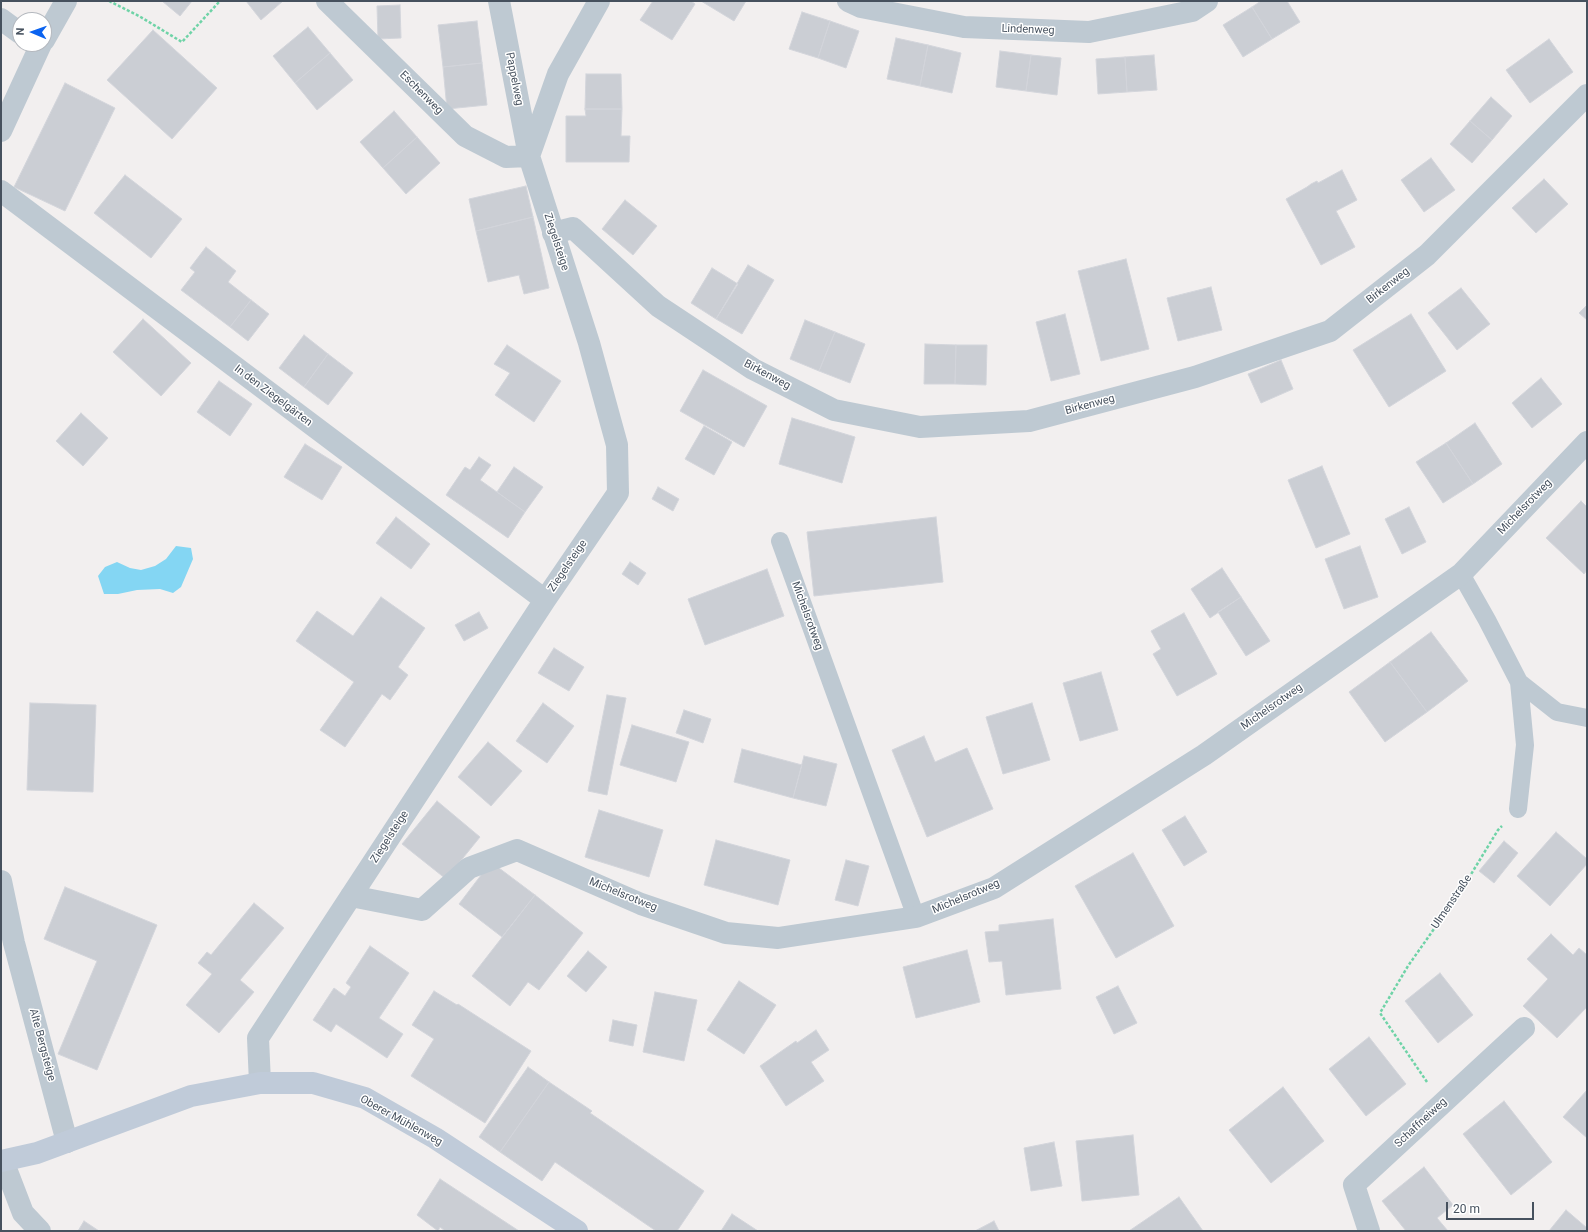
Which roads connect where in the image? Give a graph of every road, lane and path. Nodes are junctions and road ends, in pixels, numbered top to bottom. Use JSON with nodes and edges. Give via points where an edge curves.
{"nodes":[{"id":1,"x":66,"y":1,"type":"edge"},
{"id":2,"x":109,"y":1,"type":"edge"},
{"id":3,"x":220,"y":1,"type":"edge"},
{"id":4,"x":327,"y":1,"type":"edge"},
{"id":5,"x":499,"y":1,"type":"edge"},
{"id":6,"x":599,"y":1,"type":"edge"},
{"id":7,"x":848,"y":1,"type":"edge"},
{"id":8,"x":1207,"y":1,"type":"edge"},
{"id":9,"x":1,"y":19,"type":"edge"},
{"id":10,"x":52,"y":24,"type":"edge"},
{"id":11,"x":12,"y":27,"type":"edge"},
{"id":12,"x":36,"y":52,"type":"edge"},
{"id":13,"x":1587,"y":95,"type":"edge"},
{"id":14,"x":1,"y":131,"type":"edge"},
{"id":15,"x":529,"y":156,"type":"junction"},
{"id":16,"x":1,"y":191,"type":"edge"},
{"id":17,"x":553,"y":233,"type":"junction"},
{"id":18,"x":1587,"y":442,"type":"edge"},
{"id":19,"x":780,"y":541,"type":"dead end"},
{"id":20,"x":1461,"y":574,"type":"junction"},
{"id":21,"x":545,"y":600,"type":"junction"},
{"id":22,"x":1519,"y":682,"type":"junction"},
{"id":23,"x":1587,"y":718,"type":"edge"},
{"id":24,"x":1518,"y":810,"type":"joint"},
{"id":25,"x":1,"y":882,"type":"edge"},
{"id":26,"x":352,"y":896,"type":"junction"},
{"id":27,"x":916,"y":917,"type":"junction"},
{"id":28,"x":1524,"y":1028,"type":"dead end"},
{"id":29,"x":260,"y":1083,"type":"junction"},
{"id":30,"x":1442,"y":1104,"type":"junction"},
{"id":31,"x":67,"y":1142,"type":"junction"},
{"id":32,"x":2,"y":1161,"type":"edge"},
{"id":33,"x":40,"y":1231,"type":"edge"},
{"id":34,"x":577,"y":1231,"type":"edge"},
{"id":35,"x":1369,"y":1231,"type":"edge"}],
"edges":[{"from":1,"to":10,"type":"street"},
{"from":2,"to":3,"type":"path","via":[[182,42]]},
{"from":4,"to":15,"type":"street","name":"Eschenweg","via":[[465,136],[506,157]]},
{"from":5,"to":15,"type":"street","name":"Pappelweg"},
{"from":6,"to":15,"type":"street","via":[[558,74]]},
{"from":7,"to":8,"type":"street","name":"Lindenweg","via":[[861,7],[964,27],[1089,32],[1192,11]]},
{"from":9,"to":11,"type":"street"},
{"from":12,"to":14,"type":"street"},
{"from":13,"to":17,"type":"street","name":"Birkenweg","via":[[1427,255],[1330,331],[1195,377],[1029,421],[920,427],[834,410],[752,369],[658,306],[573,228]]},
{"from":15,"to":17,"type":"street","name":"Ziegelsteige"},
{"from":16,"to":21,"type":"street","name":"In den Ziegelgärten"},
{"from":17,"to":21,"type":"street","name":"Ziegelsteige","via":[[617,445],[618,493]]},
{"from":18,"to":20,"type":"street","name":"Michelsrotweg"},
{"from":19,"to":27,"type":"lane","name":"Michelsrotweg"},
{"from":20,"to":22,"type":"lane","via":[[1488,620]]},
{"from":20,"to":27,"type":"street","name":"Michelsrotweg","via":[[1204,755],[994,888]]},
{"from":21,"to":26,"type":"street","name":"Ziegelsteige"},
{"from":22,"to":23,"type":"lane","via":[[1557,712]]},
{"from":22,"to":24,"type":"lane","via":[[1525,744]]},
{"from":24,"to":30,"type":"path","name":"Ulmenstraße","via":[[1498,830],[1380,1013]]},
{"from":25,"to":31,"type":"street","name":"Alte Bergsteige","via":[[14,943]]},
{"from":26,"to":27,"type":"street","name":"Michelsrotweg","via":[[422,910],[469,868],[518,850],[641,904],[726,933],[778,938]]},
{"from":26,"to":29,"type":"street","name":"Ziegelsteige","via":[[258,1038]]},
{"from":28,"to":30,"type":"street","name":"Schaffneiweg"},
{"from":29,"to":31,"type":"street","name":"Oberer Mühlenweg","via":[[191,1096]]},
{"from":29,"to":34,"type":"street","name":"Oberer Mühlenweg","via":[[313,1083],[365,1098],[435,1138]]},
{"from":30,"to":35,"type":"street","name":"Schaffneiweg","via":[[1354,1185]]},
{"from":31,"to":32,"type":"street","via":[[37,1153]]},
{"from":32,"to":33,"type":"street","via":[[23,1213]]}]}
